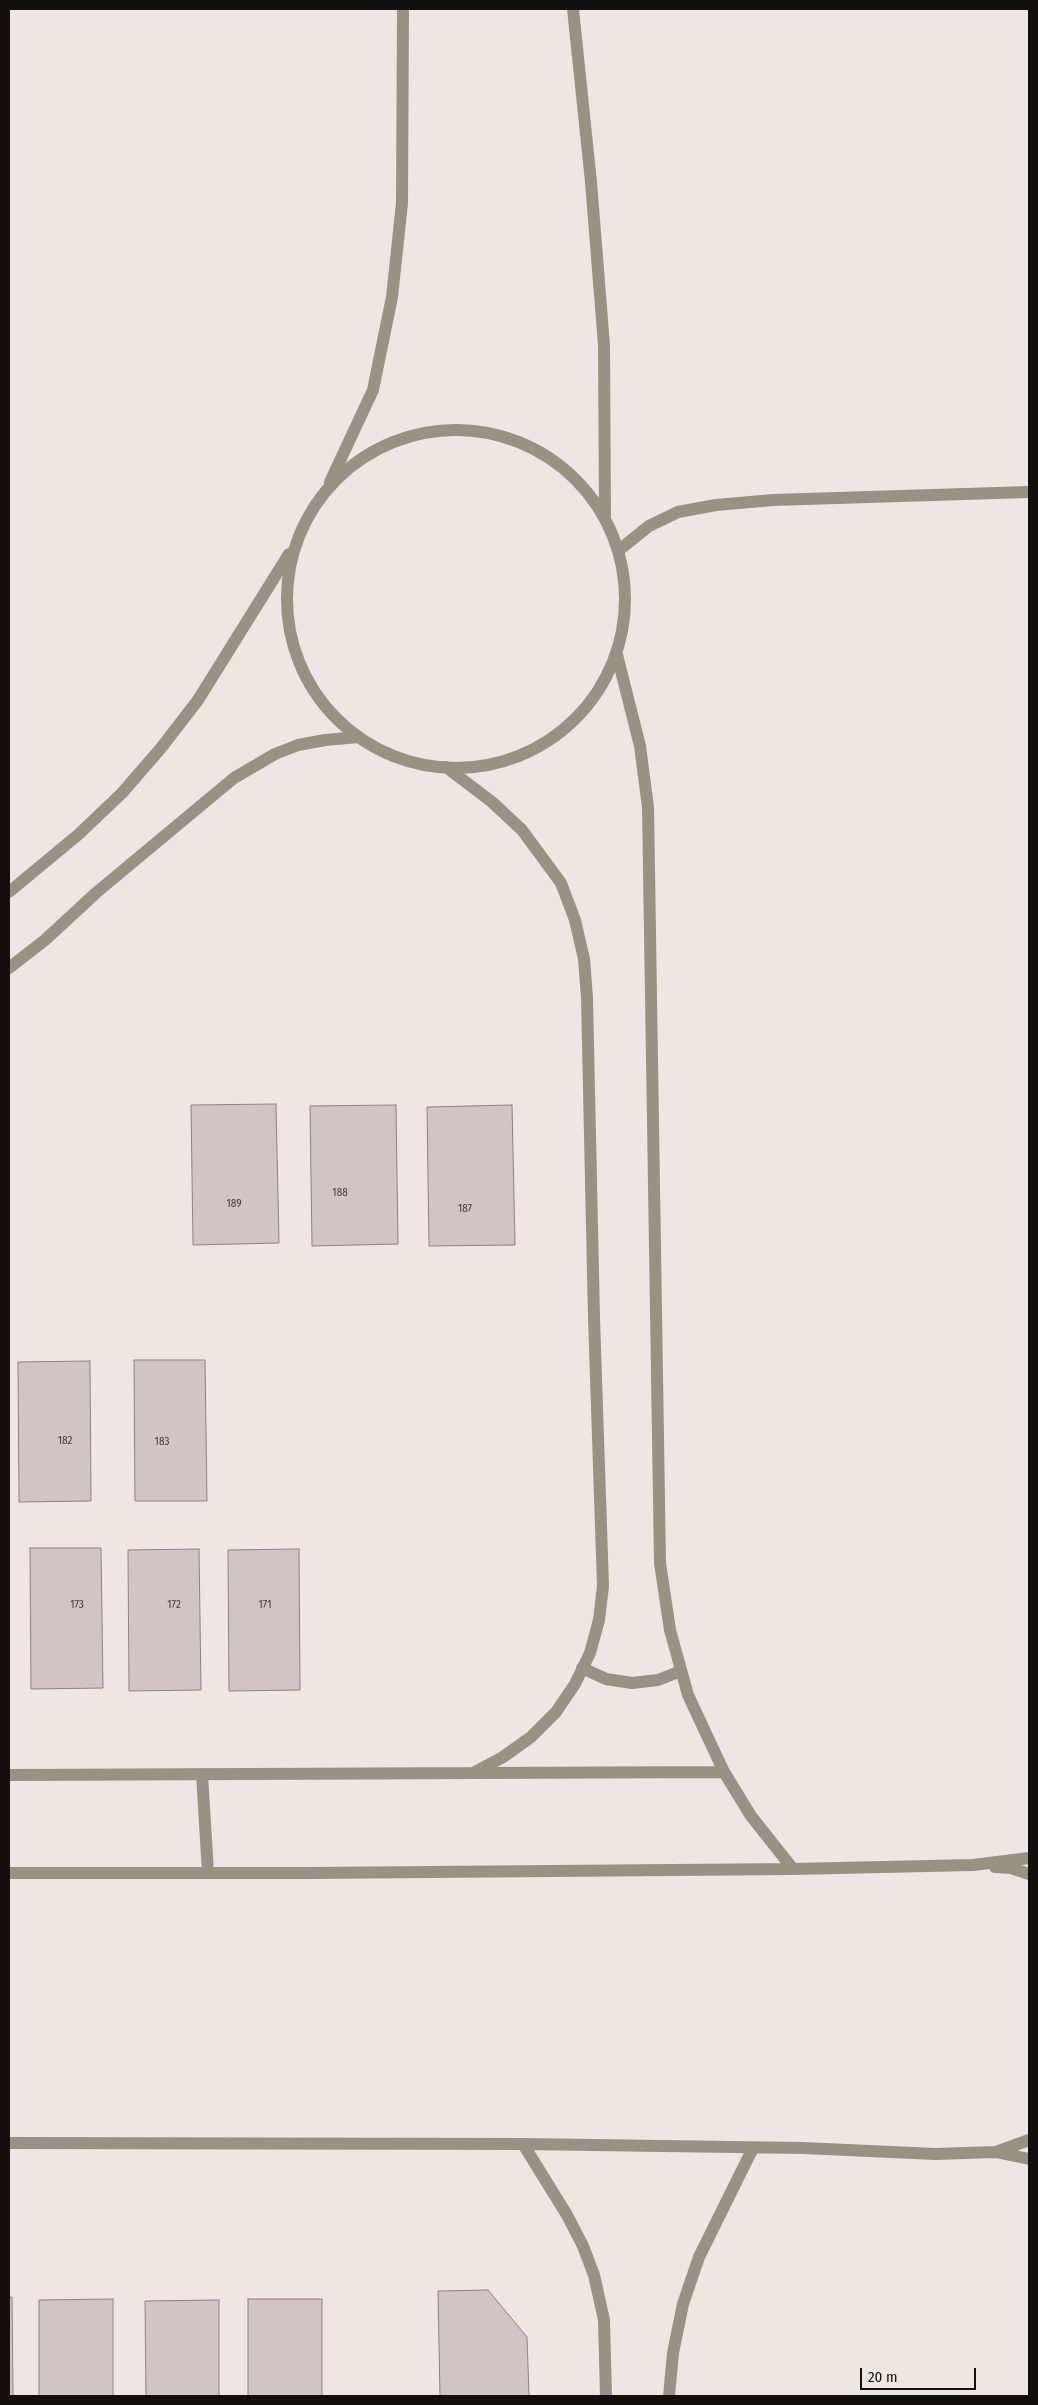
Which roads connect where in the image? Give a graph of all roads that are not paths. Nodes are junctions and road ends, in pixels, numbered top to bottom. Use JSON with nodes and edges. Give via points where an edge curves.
{"nodes":[{"id":1,"x":403,"y":9,"type":"edge"},
{"id":2,"x":573,"y":9,"type":"edge"},
{"id":3,"x":327,"y":490,"type":"junction"},
{"id":4,"x":1029,"y":492,"type":"edge"},
{"id":5,"x":605,"y":517,"type":"junction"},
{"id":6,"x":296,"y":544,"type":"junction"},
{"id":7,"x":619,"y":550,"type":"junction"},
{"id":8,"x":617,"y":655,"type":"junction"},
{"id":9,"x":359,"y":737,"type":"junction"},
{"id":10,"x":446,"y":767,"type":"junction"},
{"id":11,"x":9,"y":892,"type":"edge"},
{"id":12,"x":9,"y":968,"type":"edge"},
{"id":13,"x":582,"y":1668,"type":"junction"},
{"id":14,"x":681,"y":1671,"type":"junction"},
{"id":15,"x":724,"y":1772,"type":"junction"},
{"id":16,"x":472,"y":1773,"type":"junction"},
{"id":17,"x":202,"y":1774,"type":"junction"},
{"id":18,"x":9,"y":1775,"type":"edge"},
{"id":19,"x":1029,"y":1858,"type":"edge"},
{"id":20,"x":973,"y":1865,"type":"junction"},
{"id":21,"x":793,"y":1869,"type":"junction"},
{"id":22,"x":9,"y":1873,"type":"edge"},
{"id":23,"x":208,"y":1873,"type":"junction"},
{"id":24,"x":1029,"y":1874,"type":"edge"},
{"id":25,"x":1029,"y":2140,"type":"edge"},
{"id":26,"x":9,"y":2143,"type":"edge"},
{"id":27,"x":523,"y":2144,"type":"junction"},
{"id":28,"x":753,"y":2148,"type":"junction"},
{"id":29,"x":996,"y":2152,"type":"junction"},
{"id":30,"x":1029,"y":2159,"type":"edge"},
{"id":31,"x":606,"y":2396,"type":"edge"},
{"id":32,"x":669,"y":2396,"type":"edge"}],
"edges":[{"from":1,"to":3,"type":"street","via":[[402,203],[392,297],[373,390]]},
{"from":2,"to":5,"type":"street","via":[[604,345]]},
{"from":3,"to":5,"type":"street","via":[[350,467],[378,449],[441,430],[473,430],[506,437],[563,467],[586,490]]},
{"from":3,"to":6,"type":"street","via":[[309,516]]},
{"from":4,"to":7,"type":"street","via":[[773,500],[716,505],[678,512],[649,526]]},
{"from":5,"to":7,"type":"street"},
{"from":6,"to":9,"type":"street","via":[[289,574],[287,605],[291,636],[300,666],[335,717]]},
{"from":6,"to":11,"type":"street","via":[[198,700],[161,748],[80,834]]},
{"from":7,"to":8,"type":"street","via":[[626,585]]},
{"from":8,"to":10,"type":"street","via":[[585,709],[563,730],[508,760]]},
{"from":8,"to":14,"type":"street","via":[[640,746],[648,807],[660,1563],[670,1630]]},
{"from":9,"to":10,"type":"street","via":[[400,758]]},
{"from":9,"to":12,"type":"street","via":[[298,745],[275,754],[234,778]]},
{"from":10,"to":13,"type":"street","via":[[492,802],[522,830],[546,860],[561,883],[575,920],[584,959],[588,998],[603,1586],[599,1620],[590,1653]]},
{"from":13,"to":14,"type":"street","via":[[606,1679],[632,1683],[658,1680]]},
{"from":13,"to":16,"type":"street","via":[[556,1712],[531,1737]]},
{"from":14,"to":15,"type":"street","via":[[688,1695]]},
{"from":15,"to":16,"type":"street"},
{"from":15,"to":21,"type":"street","via":[[751,1816]]},
{"from":16,"to":17,"type":"street"},
{"from":17,"to":18,"type":"street"},
{"from":17,"to":23,"type":"street"},
{"from":19,"to":20,"type":"street"},
{"from":20,"to":21,"type":"street"},
{"from":20,"to":24,"type":"street","via":[[1011,1868]]},
{"from":21,"to":23,"type":"street"},
{"from":22,"to":23,"type":"street"},
{"from":25,"to":29,"type":"street"},
{"from":26,"to":27,"type":"street"},
{"from":27,"to":28,"type":"street"},
{"from":27,"to":31,"type":"street","via":[[567,2215],[594,2275],[604,2320]]},
{"from":28,"to":29,"type":"street","via":[[934,2154]]},
{"from":28,"to":32,"type":"street","via":[[699,2257],[673,2353]]},
{"from":29,"to":30,"type":"street"}]}
